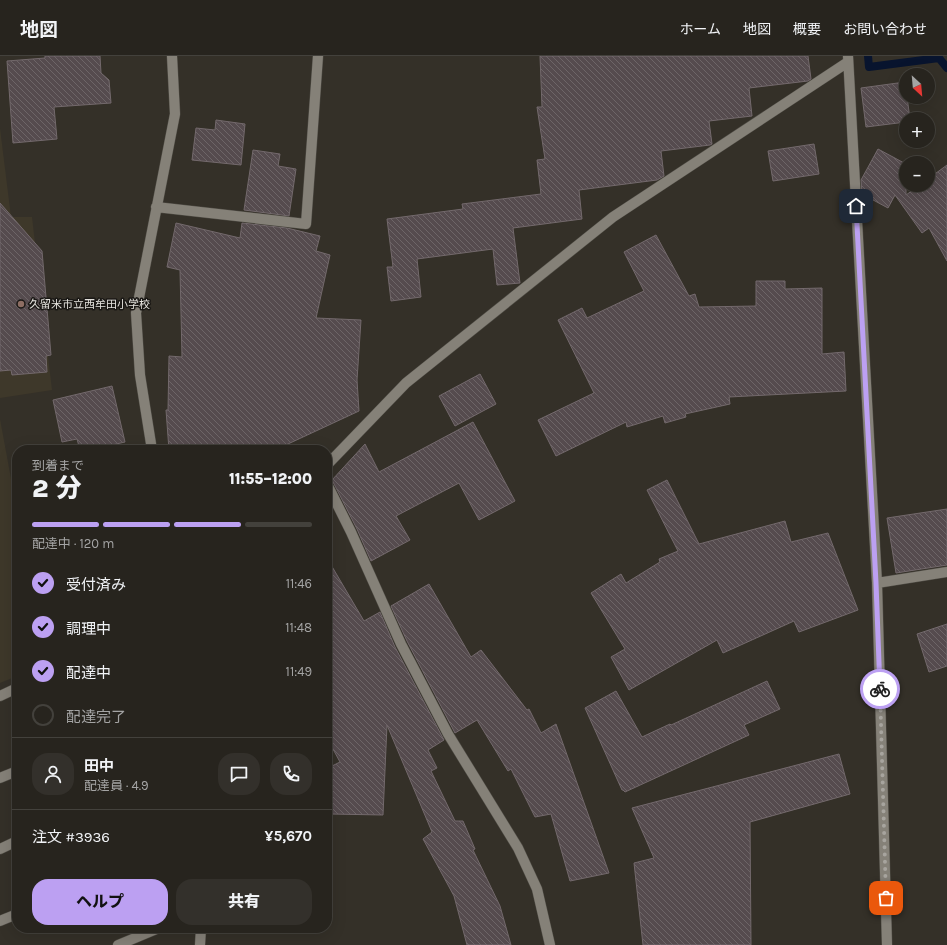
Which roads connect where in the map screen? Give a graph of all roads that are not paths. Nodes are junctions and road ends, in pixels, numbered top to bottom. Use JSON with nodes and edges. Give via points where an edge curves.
{"nodes":[{"id":1,"x":172,"y":56,"type":"edge"},
{"id":2,"x":318,"y":56,"type":"edge"},
{"id":3,"x":848,"y":59,"type":"edge"},
{"id":4,"x":156,"y":207,"type":"junction"},
{"id":5,"x":151,"y":445,"type":"edge"},
{"id":6,"x":332,"y":460,"type":"edge"},
{"id":7,"x":332,"y":494,"type":"edge"},
{"id":8,"x":947,"y":572,"type":"edge"},
{"id":9,"x":876,"y":583,"type":"junction"},
{"id":10,"x":12,"y":690,"type":"edge"},
{"id":11,"x":0,"y":696,"type":"edge"},
{"id":12,"x":12,"y":773,"type":"edge"},
{"id":13,"x":0,"y":778,"type":"edge"},
{"id":14,"x":12,"y":843,"type":"edge"},
{"id":15,"x":0,"y":849,"type":"edge"},
{"id":16,"x":12,"y":916,"type":"edge"},
{"id":17,"x":0,"y":921,"type":"edge"},
{"id":18,"x":147,"y":933,"type":"edge"},
{"id":19,"x":201,"y":933,"type":"edge"},
{"id":20,"x":118,"y":945,"type":"edge"},
{"id":21,"x":200,"y":945,"type":"edge"},
{"id":22,"x":550,"y":945,"type":"edge"},
{"id":23,"x":887,"y":945,"type":"edge"}],
"edges":[{"from":1,"to":4,"type":"street","via":[[175,114]]},
{"from":2,"to":4,"type":"street","via":[[306,224]]},
{"from":3,"to":6,"type":"street","via":[[613,217],[406,383]]},
{"from":3,"to":9,"type":"street"},
{"from":4,"to":5,"type":"street","via":[[136,313],[140,375]]},
{"from":7,"to":22,"type":"street","via":[[401,644],[448,734],[518,848],[537,889]]},
{"from":8,"to":9,"type":"street"},
{"from":9,"to":23,"type":"street"},
{"from":10,"to":11,"type":"street"},
{"from":12,"to":13,"type":"street"},
{"from":14,"to":15,"type":"street"},
{"from":16,"to":17,"type":"street"},
{"from":18,"to":20,"type":"street"},
{"from":19,"to":21,"type":"street"}]}
